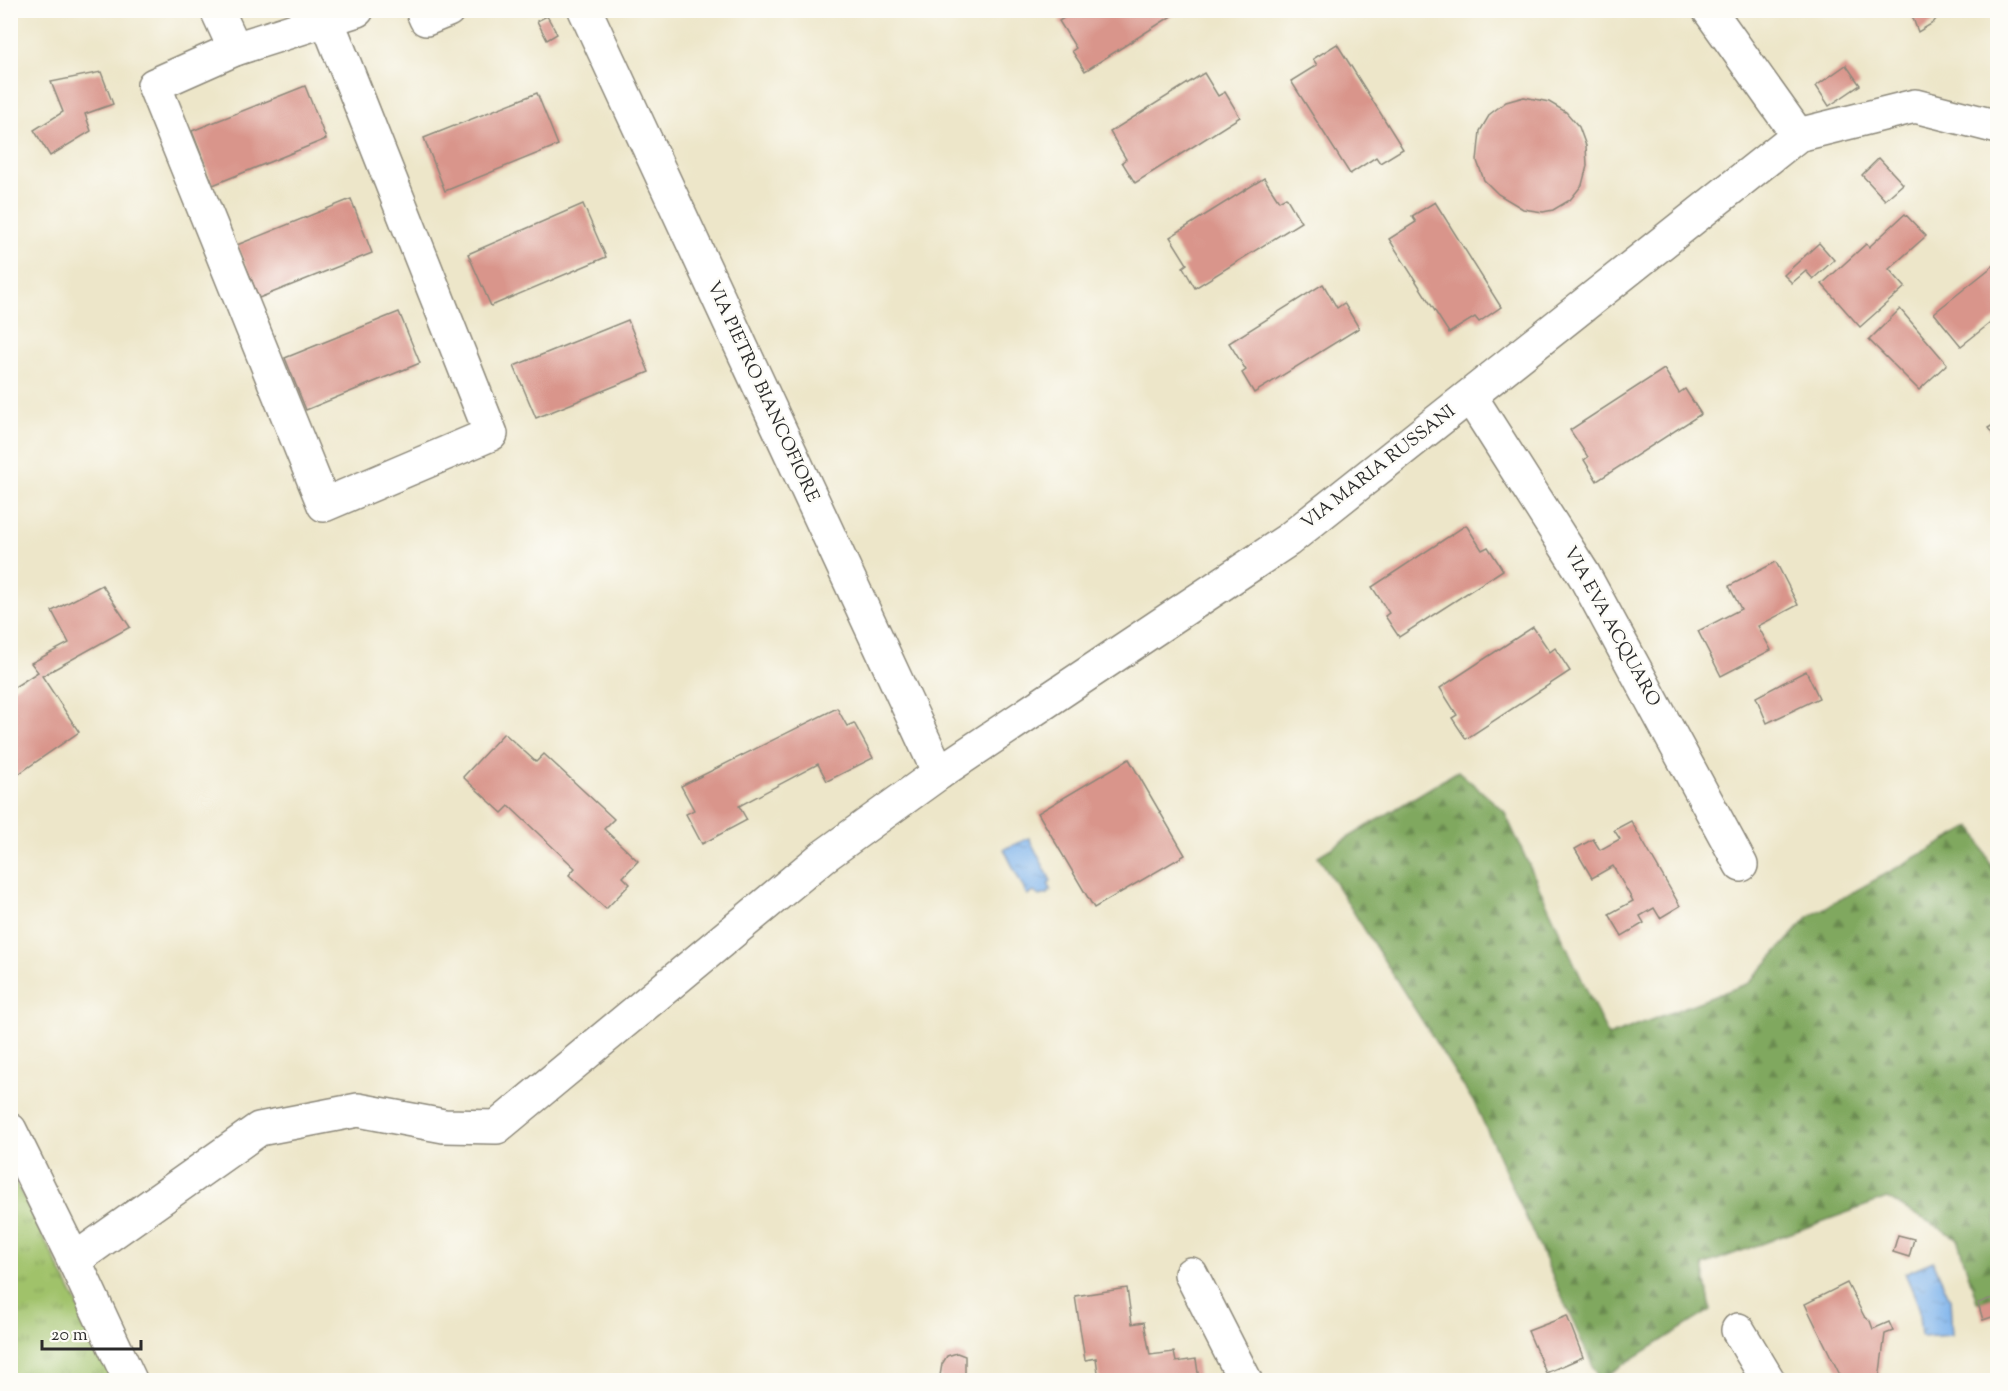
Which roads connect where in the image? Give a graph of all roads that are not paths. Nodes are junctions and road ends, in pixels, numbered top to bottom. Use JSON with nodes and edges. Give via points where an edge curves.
{"nodes":[{"id":1,"x":217,"y":10,"type":"edge"},
{"id":2,"x":422,"y":10,"type":"edge"},
{"id":3,"x":448,"y":10,"type":"edge"},
{"id":4,"x":585,"y":10,"type":"edge"},
{"id":5,"x":1709,"y":10,"type":"edge"},
{"id":6,"x":342,"y":15,"type":"edge"},
{"id":7,"x":235,"y":49,"type":"junction"},
{"id":8,"x":1998,"y":127,"type":"edge"},
{"id":9,"x":1798,"y":135,"type":"junction"},
{"id":10,"x":1470,"y":396,"type":"junction"},
{"id":11,"x":939,"y":774,"type":"junction"},
{"id":12,"x":1741,"y":865,"type":"dead end"},
{"id":13,"x":10,"y":1130,"type":"edge"},
{"id":14,"x":74,"y":1260,"type":"junction"},
{"id":15,"x":1191,"y":1274,"type":"dead end"},
{"id":16,"x":1738,"y":1330,"type":"dead end"},
{"id":17,"x":130,"y":1380,"type":"edge"},
{"id":18,"x":1245,"y":1380,"type":"edge"},
{"id":19,"x":1768,"y":1380,"type":"edge"}],
"edges":[{"from":1,"to":7,"type":"street"},
{"from":2,"to":3,"type":"street","via":[[426,19]]},
{"from":4,"to":11,"type":"street","name":"VIA PIETRO BIANCOFIORE"},
{"from":5,"to":9,"type":"street"},
{"from":6,"to":7,"type":"street"},
{"from":6,"to":7,"type":"street","via":[[490,434],[324,505],[154,85]]},
{"from":8,"to":9,"type":"street","via":[[1914,106]]},
{"from":9,"to":10,"type":"street","name":"VIA MARIA RUSSANI"},
{"from":10,"to":11,"type":"street","name":"VIA MARIA RUSSANI","via":[[1288,540]]},
{"from":10,"to":12,"type":"street","name":"VIA EVA ACQUARO","via":[[1584,575]]},
{"from":11,"to":14,"type":"street","name":"VIA MARIA RUSSANI","via":[[824,856],[497,1128],[444,1126],[358,1110],[259,1129]]},
{"from":13,"to":14,"type":"street"},
{"from":14,"to":17,"type":"street"},
{"from":15,"to":18,"type":"street"},
{"from":16,"to":19,"type":"street"}]}
